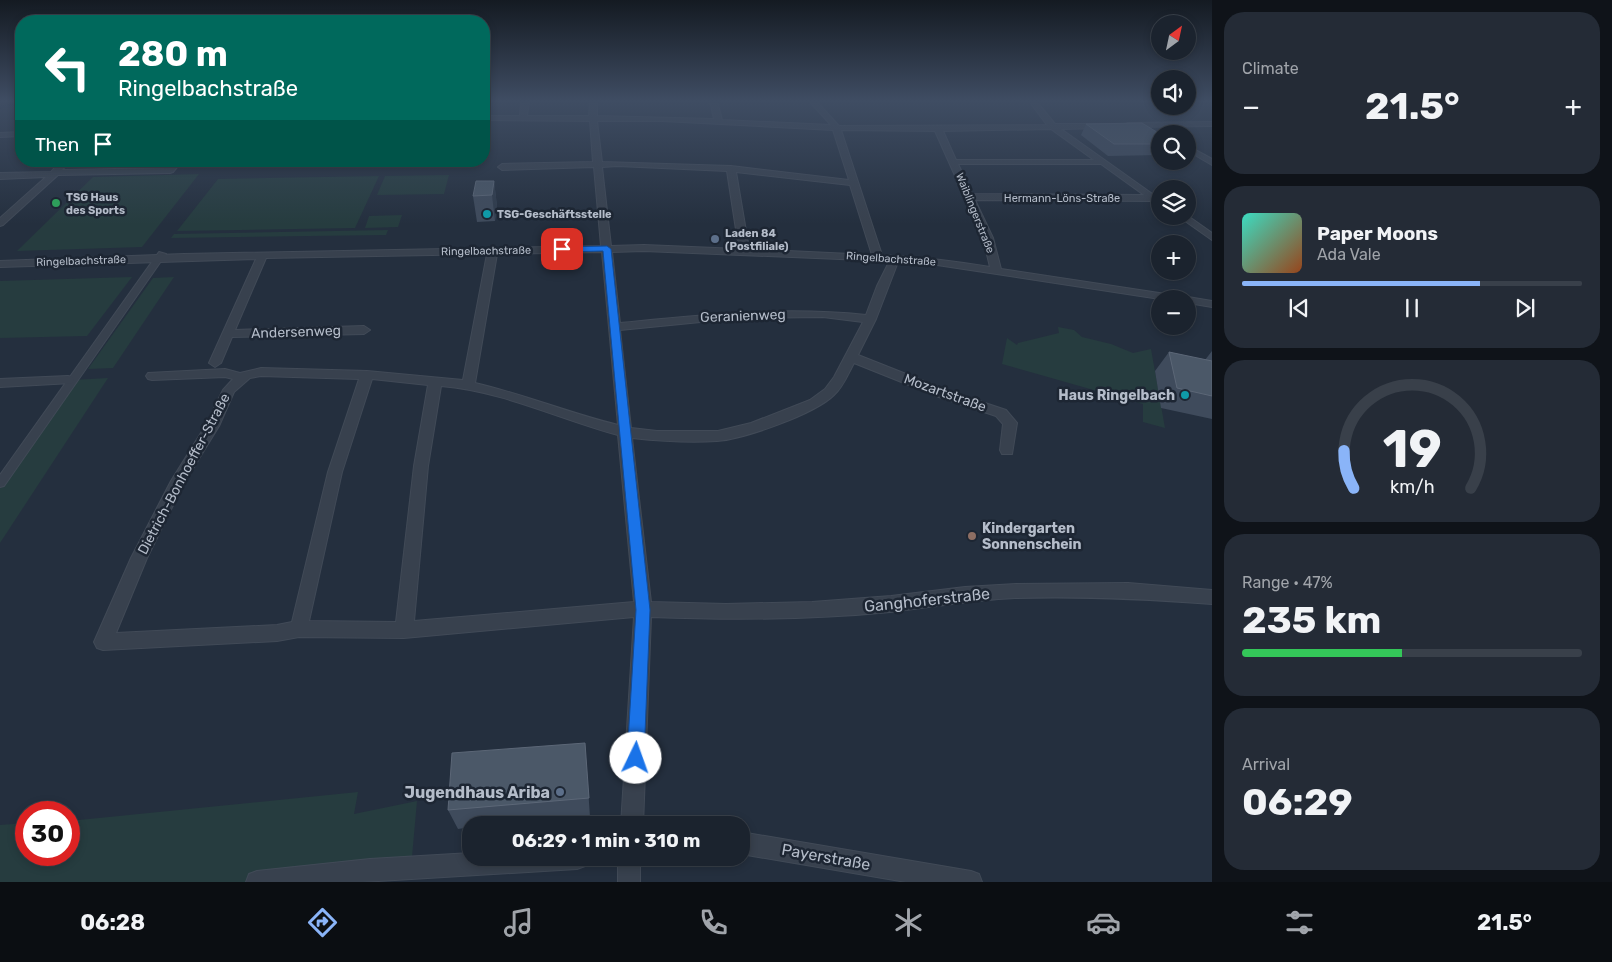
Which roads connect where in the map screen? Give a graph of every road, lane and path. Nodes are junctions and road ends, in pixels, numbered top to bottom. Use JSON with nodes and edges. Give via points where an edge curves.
{"nodes":[{"id":1,"x":596,"y":142,"type":"edge"},
{"id":2,"x":840,"y":142,"type":"edge"},
{"id":3,"x":944,"y":142,"type":"edge"},
{"id":4,"x":1074,"y":142,"type":"edge"},
{"id":5,"x":1196,"y":153,"type":"edge"},
{"id":6,"x":954,"y":162,"type":"junction"},
{"id":7,"x":1101,"y":162,"type":"junction"},
{"id":8,"x":1212,"y":163,"type":"edge"},
{"id":9,"x":599,"y":164,"type":"junction"},
{"id":10,"x":61,"y":167,"type":"edge"},
{"id":11,"x":173,"y":167,"type":"edge"},
{"id":12,"x":502,"y":167,"type":"dead end"},
{"id":13,"x":731,"y":169,"type":"junction"},
{"id":14,"x":56,"y":174,"type":"junction"},
{"id":15,"x":0,"y":176,"type":"edge"},
{"id":16,"x":853,"y":183,"type":"junction"},
{"id":17,"x":1151,"y":196,"type":"edge"},
{"id":18,"x":971,"y":198,"type":"junction"},
{"id":19,"x":1151,"y":200,"type":"edge"},
{"id":20,"x":0,"y":224,"type":"edge"},
{"id":21,"x":1196,"y":225,"type":"edge"},
{"id":22,"x":1212,"y":236,"type":"edge"},
{"id":23,"x":607,"y":249,"type":"junction"},
{"id":24,"x":493,"y":250,"type":"junction"},
{"id":25,"x":744,"y":252,"type":"junction"},
{"id":26,"x":162,"y":256,"type":"junction"},
{"id":27,"x":262,"y":256,"type":"junction"},
{"id":28,"x":885,"y":257,"type":"junction"},
{"id":29,"x":0,"y":264,"type":"edge"},
{"id":30,"x":996,"y":271,"type":"junction"},
{"id":31,"x":1151,"y":295,"type":"edge"},
{"id":32,"x":1196,"y":301,"type":"edge"},
{"id":33,"x":1212,"y":304,"type":"edge"},
{"id":34,"x":870,"y":319,"type":"junction"},
{"id":35,"x":616,"y":327,"type":"junction"},
{"id":36,"x":364,"y":330,"type":"dead end"},
{"id":37,"x":228,"y":334,"type":"junction"},
{"id":38,"x":851,"y":357,"type":"junction"},
{"id":39,"x":215,"y":363,"type":"dead end"},
{"id":40,"x":367,"y":375,"type":"junction"},
{"id":41,"x":152,"y":376,"type":"dead end"},
{"id":42,"x":242,"y":377,"type":"junction"},
{"id":43,"x":68,"y":380,"type":"dead end"},
{"id":44,"x":435,"y":381,"type":"junction"},
{"id":45,"x":0,"y":383,"type":"edge"},
{"id":46,"x":468,"y":385,"type":"junction"},
{"id":47,"x":626,"y":432,"type":"junction"},
{"id":48,"x":1007,"y":450,"type":"dead end"},
{"id":49,"x":0,"y":483,"type":"edge"},
{"id":50,"x":1212,"y":597,"type":"edge"},
{"id":51,"x":643,"y":610,"type":"junction"},
{"id":52,"x":299,"y":630,"type":"junction"},
{"id":53,"x":404,"y":630,"type":"junction"},
{"id":54,"x":635,"y":816,"type":"edge"},
{"id":55,"x":750,"y":844,"type":"edge"},
{"id":56,"x":462,"y":865,"type":"edge"},
{"id":57,"x":629,"y":866,"type":"edge"},
{"id":58,"x":257,"y":882,"type":"edge"},
{"id":59,"x":629,"y":882,"type":"edge"},
{"id":60,"x":971,"y":882,"type":"edge"}],
"edges":[{"from":1,"to":9,"type":"street"},
{"from":2,"to":16,"type":"street"},
{"from":3,"to":6,"type":"street","name":"Waiblingerstraße"},
{"from":4,"to":7,"type":"street"},
{"from":5,"to":8,"type":"street"},
{"from":6,"to":7,"type":"street"},
{"from":6,"to":18,"type":"street","name":"Waiblingerstraße"},
{"from":7,"to":17,"type":"street"},
{"from":9,"to":12,"type":"street"},
{"from":9,"to":13,"type":"street"},
{"from":9,"to":23,"type":"street"},
{"from":10,"to":14,"type":"street"},
{"from":11,"to":14,"type":"street","via":[[170,170]]},
{"from":13,"to":16,"type":"street"},
{"from":13,"to":25,"type":"street"},
{"from":14,"to":15,"type":"street"},
{"from":14,"to":20,"type":"street"},
{"from":16,"to":28,"type":"street"},
{"from":18,"to":19,"type":"street","name":"Hermann-Löns-Straße"},
{"from":18,"to":30,"type":"street","name":"Waiblingerstraße","via":[[990,244]]},
{"from":21,"to":22,"type":"street"},
{"from":23,"to":24,"type":"street","name":"Ringelbachstraße"},
{"from":23,"to":25,"type":"street","name":"Ringelbachstraße"},
{"from":23,"to":35,"type":"street"},
{"from":24,"to":27,"type":"street","name":"Ringelbachstraße"},
{"from":24,"to":46,"type":"street"},
{"from":25,"to":28,"type":"street","name":"Ringelbachstraße"},
{"from":26,"to":27,"type":"street","name":"Ringelbachstraße"},
{"from":26,"to":29,"type":"street","name":"Ringelbachstraße"},
{"from":26,"to":49,"type":"street"},
{"from":27,"to":37,"type":"street","name":"Andersenweg"},
{"from":28,"to":30,"type":"street","name":"Ringelbachstraße"},
{"from":28,"to":34,"type":"street","via":[[893,264]]},
{"from":30,"to":31,"type":"street","name":"Ringelbachstraße"},
{"from":32,"to":33,"type":"street"},
{"from":34,"to":35,"type":"street","name":"Geranienweg","via":[[822,314],[741,315]]},
{"from":34,"to":38,"type":"street"},
{"from":35,"to":47,"type":"street"},
{"from":36,"to":37,"type":"street","name":"Andersenweg"},
{"from":37,"to":39,"type":"street","name":"Andersenweg"},
{"from":38,"to":47,"type":"street","via":[[836,386],[822,398],[806,408],[754,427],[699,437]]},
{"from":38,"to":48,"type":"street","name":"Mozartstraße","via":[[1001,413],[1010,423]]},
{"from":40,"to":42,"type":"street","name":"Dietrich-Bonhoeffer-Straße","via":[[261,372]]},
{"from":40,"to":44,"type":"street","name":"Dietrich-Bonhoeffer-Straße"},
{"from":40,"to":52,"type":"street","via":[[335,472]]},
{"from":41,"to":42,"type":"street","name":"Dietrich-Bonhoeffer-Straße","via":[[225,373]]},
{"from":42,"to":52,"type":"street","name":"Dietrich-Bonhoeffer-Straße","via":[[229,390],[212,426],[178,481],[139,558],[103,642]]},
{"from":43,"to":45,"type":"street"},
{"from":44,"to":46,"type":"street","name":"Dietrich-Bonhoeffer-Straße"},
{"from":44,"to":53,"type":"street","via":[[421,466]]},
{"from":46,"to":47,"type":"street","name":"Dietrich-Bonhoeffer-Straße"},
{"from":47,"to":51,"type":"street"},
{"from":50,"to":51,"type":"street","name":"Ganghoferstraße","via":[[1128,590],[1054,590],[965,594],[820,609]]},
{"from":51,"to":53,"type":"street","name":"Dietrich-Bonhoeffer-Straße"},
{"from":51,"to":54,"type":"street"},
{"from":52,"to":53,"type":"street","name":"Dietrich-Bonhoeffer-Straße"},
{"from":55,"to":60,"type":"street","name":"Payerstraße"},
{"from":56,"to":58,"type":"street"},
{"from":57,"to":59,"type":"street"}]}
